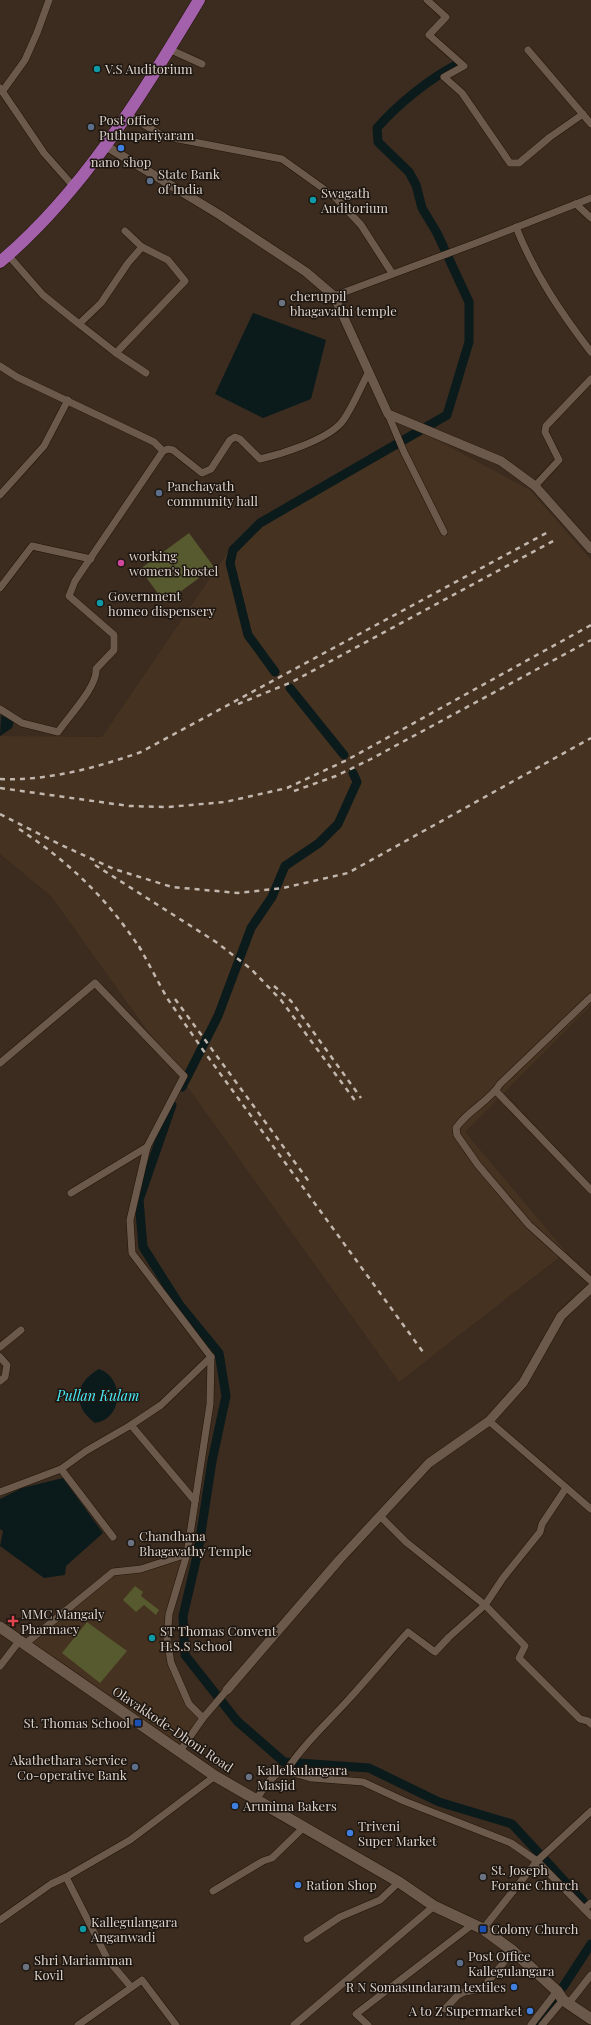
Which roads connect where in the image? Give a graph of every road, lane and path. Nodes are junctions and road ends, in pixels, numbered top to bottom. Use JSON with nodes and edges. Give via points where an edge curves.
{"nodes":[{"id":1,"x":49,"y":0,"type":"edge"},
{"id":2,"x":199,"y":0,"type":"edge"},
{"id":3,"x":427,"y":0,"type":"edge"},
{"id":4,"x":170,"y":49,"type":"junction"},
{"id":5,"x":528,"y":50,"type":"dead end"},
{"id":6,"x":202,"y":64,"type":"dead end"},
{"id":7,"x":1,"y":90,"type":"edge"},
{"id":8,"x":128,"y":114,"type":"junction"},
{"id":9,"x":583,"y":114,"type":"junction"},
{"id":10,"x":591,"y":124,"type":"edge"},
{"id":11,"x":106,"y":146,"type":"junction"},
{"id":12,"x":74,"y":187,"type":"junction"},
{"id":13,"x":591,"y":198,"type":"edge"},
{"id":14,"x":576,"y":204,"type":"junction"},
{"id":15,"x":591,"y":218,"type":"edge"},
{"id":16,"x":516,"y":227,"type":"junction"},
{"id":17,"x":125,"y":231,"type":"dead end"},
{"id":18,"x":142,"y":247,"type":"junction"},
{"id":19,"x":4,"y":258,"type":"edge"},
{"id":20,"x":392,"y":274,"type":"junction"},
{"id":21,"x":334,"y":296,"type":"junction"},
{"id":22,"x":79,"y":324,"type":"junction"},
{"id":23,"x":591,"y":352,"type":"edge"},
{"id":24,"x":116,"y":353,"type":"junction"},
{"id":25,"x":0,"y":366,"type":"edge"},
{"id":26,"x":146,"y":372,"type":"dead end"},
{"id":27,"x":369,"y":372,"type":"junction"},
{"id":28,"x":591,"y":379,"type":"edge"},
{"id":29,"x":68,"y":400,"type":"junction"},
{"id":30,"x":388,"y":414,"type":"junction"},
{"id":31,"x":163,"y":450,"type":"junction"},
{"id":32,"x":535,"y":486,"type":"junction"},
{"id":33,"x":0,"y":495,"type":"edge"},
{"id":34,"x":444,"y":532,"type":"dead end"},
{"id":35,"x":591,"y":549,"type":"edge"},
{"id":36,"x":91,"y":559,"type":"junction"},
{"id":37,"x":0,"y":588,"type":"edge"},
{"id":38,"x":0,"y":709,"type":"edge"},
{"id":39,"x":591,"y":997,"type":"edge"},
{"id":40,"x":0,"y":1063,"type":"edge"},
{"id":41,"x":496,"y":1091,"type":"junction"},
{"id":42,"x":147,"y":1147,"type":"junction"},
{"id":43,"x":591,"y":1190,"type":"edge"},
{"id":44,"x":71,"y":1193,"type":"dead end"},
{"id":45,"x":591,"y":1281,"type":"edge"},
{"id":46,"x":591,"y":1288,"type":"edge"},
{"id":47,"x":21,"y":1330,"type":"dead end"},
{"id":48,"x":0,"y":1347,"type":"edge"},
{"id":49,"x":0,"y":1357,"type":"edge"},
{"id":50,"x":211,"y":1357,"type":"junction"},
{"id":51,"x":0,"y":1381,"type":"edge"},
{"id":52,"x":489,"y":1421,"type":"junction"},
{"id":53,"x":131,"y":1425,"type":"junction"},
{"id":54,"x":61,"y":1469,"type":"junction"},
{"id":55,"x":566,"y":1488,"type":"junction"},
{"id":56,"x":0,"y":1492,"type":"edge"},
{"id":57,"x":195,"y":1501,"type":"junction"},
{"id":58,"x":591,"y":1509,"type":"edge"},
{"id":59,"x":380,"y":1516,"type":"junction"},
{"id":60,"x":113,"y":1537,"type":"dead end"},
{"id":61,"x":187,"y":1554,"type":"junction"},
{"id":62,"x":485,"y":1605,"type":"junction"},
{"id":63,"x":0,"y":1627,"type":"edge"},
{"id":64,"x":22,"y":1642,"type":"junction"},
{"id":65,"x":0,"y":1666,"type":"edge"},
{"id":66,"x":227,"y":1690,"type":"joint"},
{"id":67,"x":203,"y":1718,"type":"junction"},
{"id":68,"x":590,"y":1721,"type":"edge"},
{"id":69,"x":180,"y":1751,"type":"junction"},
{"id":70,"x":286,"y":1771,"type":"junction"},
{"id":71,"x":215,"y":1776,"type":"junction"},
{"id":72,"x":256,"y":1800,"type":"junction"},
{"id":73,"x":591,"y":1811,"type":"edge"},
{"id":74,"x":304,"y":1827,"type":"junction"},
{"id":75,"x":537,"y":1860,"type":"junction"},
{"id":76,"x":66,"y":1877,"type":"junction"},
{"id":77,"x":399,"y":1882,"type":"junction"},
{"id":78,"x":213,"y":1891,"type":"dead end"},
{"id":79,"x":591,"y":1903,"type":"edge"},
{"id":80,"x":434,"y":1906,"type":"junction"},
{"id":81,"x":588,"y":1913,"type":"edge"},
{"id":82,"x":0,"y":1920,"type":"edge"},
{"id":83,"x":473,"y":1924,"type":"junction"},
{"id":84,"x":483,"y":1929,"type":"junction"},
{"id":85,"x":307,"y":1939,"type":"dead end"},
{"id":86,"x":513,"y":1951,"type":"junction"},
{"id":87,"x":591,"y":1975,"type":"edge"},
{"id":88,"x":131,"y":1987,"type":"junction"},
{"id":89,"x":563,"y":1998,"type":"junction"},
{"id":90,"x":445,"y":2009,"type":"dead end"},
{"id":91,"x":591,"y":2019,"type":"edge"},
{"id":92,"x":78,"y":2025,"type":"edge"},
{"id":93,"x":176,"y":2025,"type":"edge"},
{"id":94,"x":294,"y":2025,"type":"edge"},
{"id":95,"x":368,"y":2025,"type":"edge"},
{"id":96,"x":531,"y":2025,"type":"edge"},
{"id":97,"x":542,"y":2025,"type":"edge"}],
"edges":[{"from":1,"to":7,"type":"street","via":[[38,33],[25,60]]},
{"from":2,"to":4,"type":"highway"},
{"from":3,"to":9,"type":"street","via":[[446,17],[429,35],[464,66],[444,77],[462,93],[510,163],[519,162]]},
{"from":4,"to":6,"type":"street"},
{"from":4,"to":8,"type":"highway"},
{"from":5,"to":9,"type":"street"},
{"from":7,"to":12,"type":"street","via":[[44,153]]},
{"from":8,"to":11,"type":"highway"},
{"from":8,"to":20,"type":"street","via":[[163,136],[282,159],[335,197],[361,225]]},
{"from":9,"to":10,"type":"street"},
{"from":11,"to":12,"type":"highway"},
{"from":11,"to":21,"type":"street","via":[[220,215],[306,272]]},
{"from":12,"to":19,"type":"highway"},
{"from":13,"to":14,"type":"street"},
{"from":14,"to":15,"type":"street"},
{"from":14,"to":16,"type":"street"},
{"from":16,"to":20,"type":"street"},
{"from":16,"to":23,"type":"street","via":[[532,264],[564,317]]},
{"from":17,"to":18,"type":"street"},
{"from":18,"to":22,"type":"street","via":[[128,263],[101,304]]},
{"from":18,"to":24,"type":"street","via":[[168,260],[185,281]]},
{"from":19,"to":22,"type":"street","via":[[43,295]]},
{"from":20,"to":21,"type":"street"},
{"from":21,"to":27,"type":"street"},
{"from":22,"to":24,"type":"street"},
{"from":24,"to":26,"type":"street"},
{"from":25,"to":29,"type":"street","via":[[17,377]]},
{"from":27,"to":30,"type":"street"},
{"from":27,"to":31,"type":"street","via":[[342,423],[283,454],[260,459],[235,437],[230,440],[211,469],[202,473],[173,450]]},
{"from":28,"to":32,"type":"street","via":[[546,426],[545,432],[560,460]]},
{"from":29,"to":31,"type":"street","via":[[154,442]]},
{"from":29,"to":33,"type":"street","via":[[44,446]]},
{"from":30,"to":32,"type":"street","via":[[501,461]]},
{"from":30,"to":34,"type":"street"},
{"from":31,"to":36,"type":"street"},
{"from":32,"to":35,"type":"street"},
{"from":36,"to":37,"type":"street","via":[[32,546]]},
{"from":36,"to":38,"type":"street","via":[[75,581],[69,596],[114,635],[114,650],[96,669],[97,676],[91,687],[58,732],[22,722]]},
{"from":39,"to":41,"type":"street","via":[[500,1084]]},
{"from":40,"to":42,"type":"street","via":[[95,983],[184,1076]]},
{"from":41,"to":43,"type":"street"},
{"from":41,"to":45,"type":"street","via":[[464,1116],[456,1128],[457,1135],[478,1165],[529,1225]]},
{"from":42,"to":44,"type":"street"},
{"from":42,"to":50,"type":"street","via":[[130,1220],[132,1253]]},
{"from":46,"to":52,"type":"street","via":[[561,1316],[523,1383]]},
{"from":47,"to":48,"type":"street"},
{"from":49,"to":51,"type":"street","via":[[7,1365],[5,1377]]},
{"from":50,"to":53,"type":"street","via":[[161,1405]]},
{"from":50,"to":57,"type":"street","via":[[210,1404]]},
{"from":52,"to":55,"type":"street"},
{"from":52,"to":59,"type":"street","via":[[429,1463]]},
{"from":53,"to":54,"type":"street"},
{"from":53,"to":57,"type":"street"},
{"from":54,"to":56,"type":"street"},
{"from":54,"to":60,"type":"street"},
{"from":55,"to":58,"type":"street"},
{"from":55,"to":62,"type":"street","via":[[542,1524],[540,1532]]},
{"from":57,"to":61,"type":"street"},
{"from":59,"to":62,"type":"street","via":[[406,1542]]},
{"from":59,"to":66,"type":"street","via":[[340,1558]]},
{"from":61,"to":64,"type":"street","via":[[141,1569],[113,1572]]},
{"from":61,"to":67,"type":"street","via":[[169,1614],[167,1639],[171,1663],[189,1704]]},
{"from":62,"to":68,"type":"street","via":[[525,1646],[519,1658],[580,1719]]},
{"from":62,"to":70,"type":"street","via":[[435,1652],[408,1632],[296,1756]]},
{"from":63,"to":64,"type":"main road","name":"Olavakkode-Dhoni Road"},
{"from":64,"to":65,"type":"street"},
{"from":64,"to":69,"type":"main road","name":"Olavakkode-Dhoni Road"},
{"from":66,"to":67,"type":"street"},
{"from":67,"to":69,"type":"street"},
{"from":69,"to":71,"type":"main road","name":"Olavakkode-Dhoni Road"},
{"from":70,"to":72,"type":"street","via":[[278,1773],[267,1783]]},
{"from":70,"to":75,"type":"street","via":[[312,1778],[363,1782],[511,1843]]},
{"from":71,"to":72,"type":"main road","name":"Olavakkode-Dhoni Road"},
{"from":71,"to":76,"type":"street","via":[[130,1840]]},
{"from":72,"to":74,"type":"main road","name":"Olavakkode-Dhoni Road"},
{"from":73,"to":75,"type":"street"},
{"from":74,"to":77,"type":"main road","name":"Olavakkode-Dhoni Road"},
{"from":74,"to":78,"type":"street","via":[[272,1858]]},
{"from":75,"to":81,"type":"street"},
{"from":75,"to":84,"type":"street"},
{"from":76,"to":82,"type":"street","via":[[51,1884]]},
{"from":76,"to":88,"type":"street","via":[[108,1960]]},
{"from":77,"to":80,"type":"main road","name":"Olavakkode-Dhoni Road"},
{"from":77,"to":85,"type":"street","via":[[380,1900],[340,1917]]},
{"from":79,"to":81,"type":"street"},
{"from":80,"to":83,"type":"main road","name":"Olavakkode-Dhoni Road"},
{"from":80,"to":94,"type":"street"},
{"from":83,"to":84,"type":"main road","name":"Olavakkode-Dhoni Road"},
{"from":83,"to":95,"type":"street","via":[[356,2014]]},
{"from":84,"to":86,"type":"main road","name":"Olavakkode-Dhoni Road"},
{"from":86,"to":89,"type":"main road","name":"Olavakkode-Dhoni Road"},
{"from":86,"to":90,"type":"street","via":[[482,1989],[458,1995]]},
{"from":87,"to":89,"type":"street"},
{"from":88,"to":92,"type":"street"},
{"from":88,"to":93,"type":"street","via":[[142,1980]]},
{"from":89,"to":91,"type":"main road","name":"Olavakkode-Dhoni Road"},
{"from":89,"to":96,"type":"street"},
{"from":89,"to":97,"type":"street"}]}
